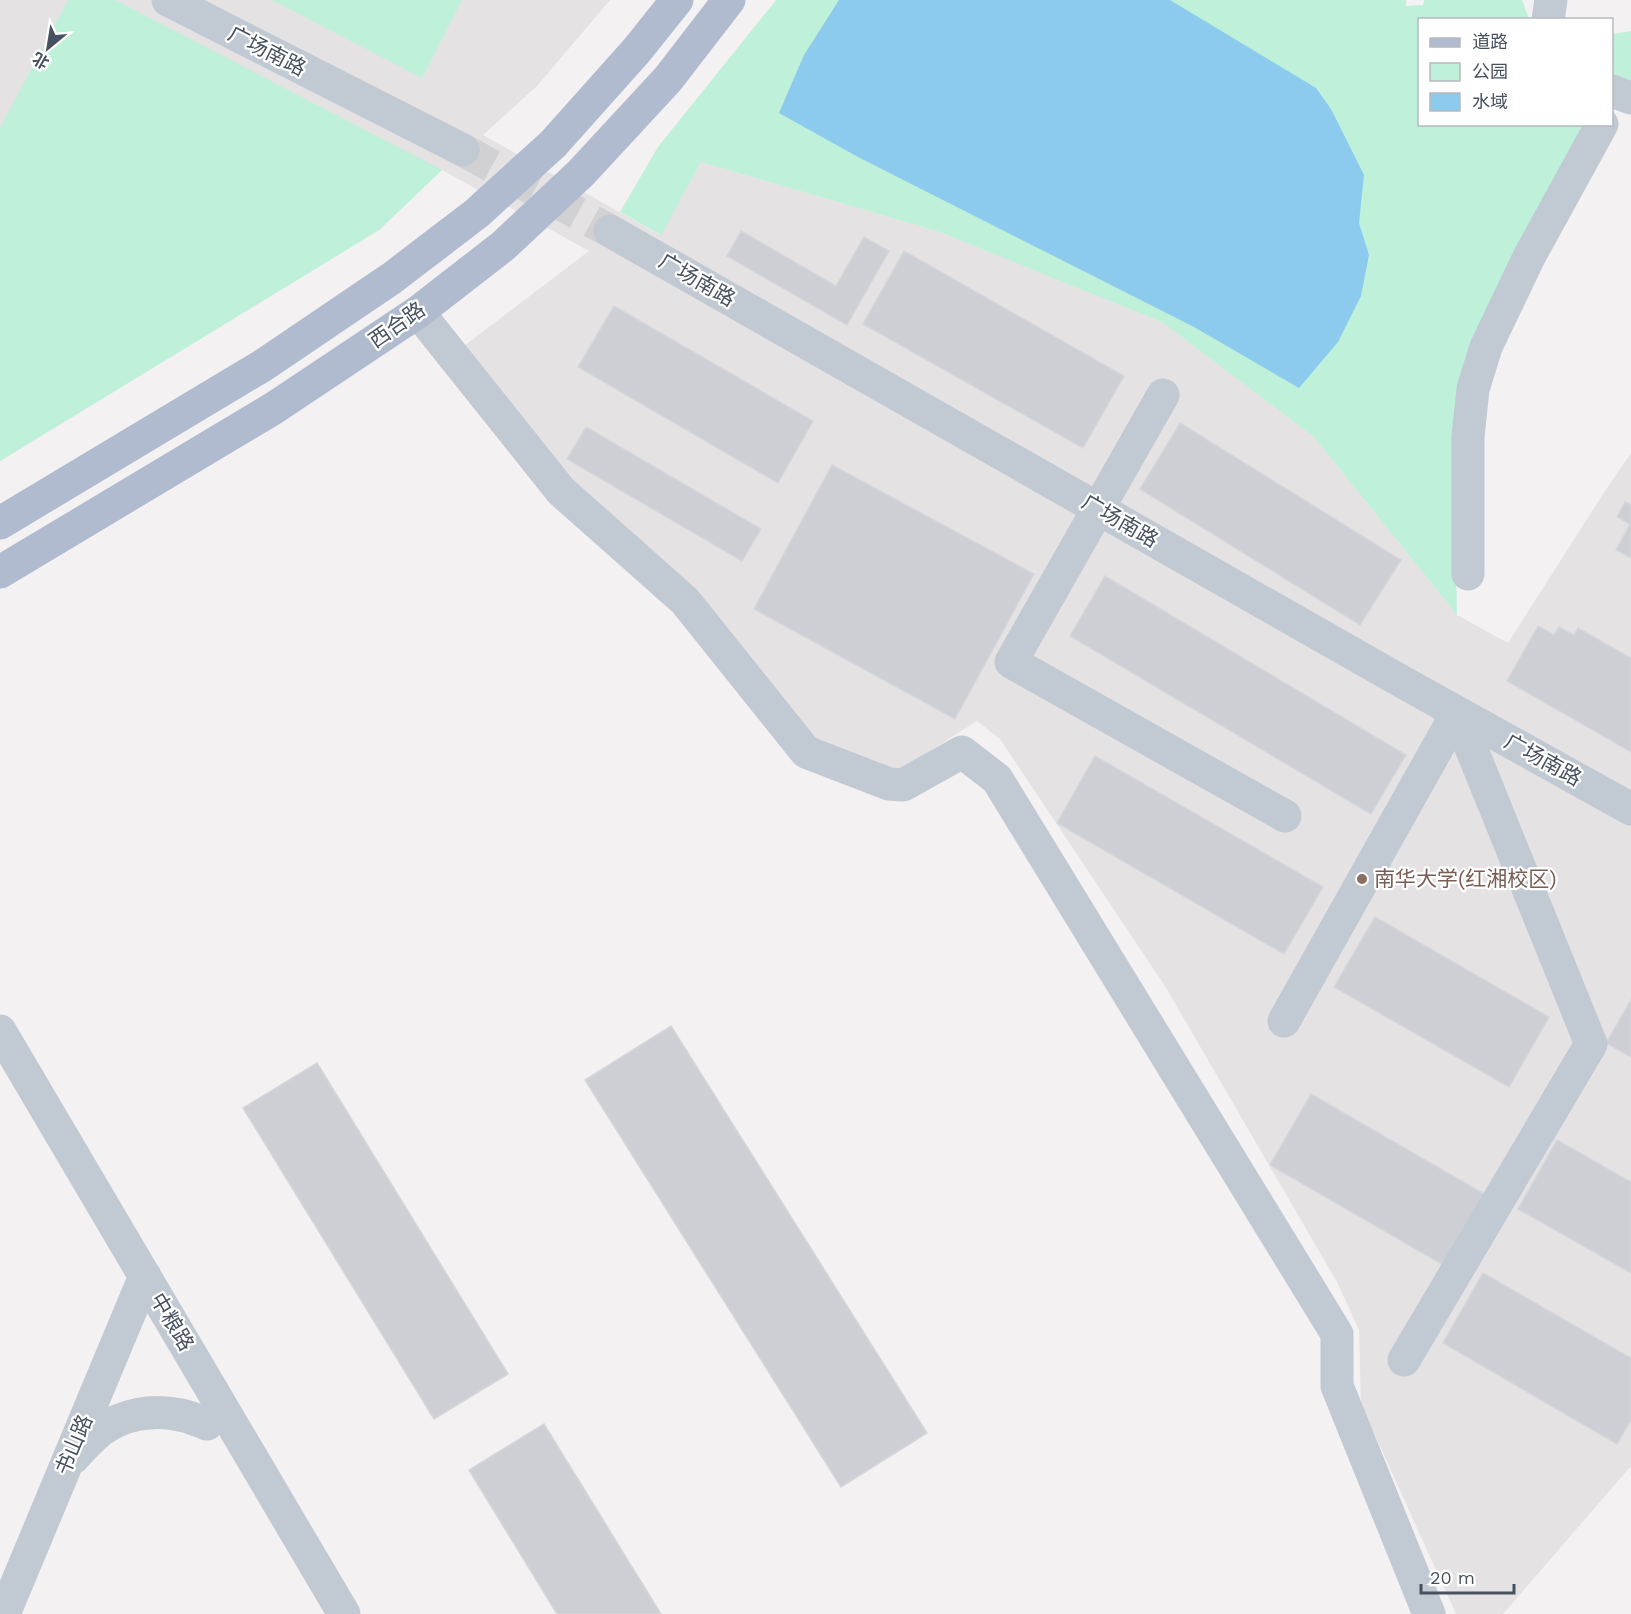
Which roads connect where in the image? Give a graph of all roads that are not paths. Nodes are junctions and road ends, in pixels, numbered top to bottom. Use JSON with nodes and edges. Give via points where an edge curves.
{"nodes":[{"id":1,"x":168,"y":0,"type":"edge"},
{"id":2,"x":677,"y":0,"type":"edge"},
{"id":3,"x":729,"y":0,"type":"edge"},
{"id":4,"x":1551,"y":0,"type":"edge"},
{"id":5,"x":1548,"y":18,"type":"edge"},
{"id":6,"x":1601,"y":126,"type":"edge"},
{"id":7,"x":463,"y":150,"type":"tunnel mouth"},
{"id":8,"x":610,"y":231,"type":"tunnel mouth"},
{"id":9,"x":417,"y":312,"type":"junction"},
{"id":10,"x":1163,"y":395,"type":"dead end"},
{"id":11,"x":1098,"y":509,"type":"junction"},
{"id":12,"x":0,"y":524,"type":"edge"},
{"id":13,"x":0,"y":572,"type":"edge"},
{"id":14,"x":1468,"y":574,"type":"dead end"},
{"id":15,"x":1457,"y":713,"type":"junction"},
{"id":16,"x":1631,"y":809,"type":"edge"},
{"id":17,"x":1286,"y":816,"type":"dead end"},
{"id":18,"x":1284,"y":1021,"type":"dead end"},
{"id":19,"x":0,"y":1031,"type":"edge"},
{"id":20,"x":0,"y":1073,"type":"edge"},
{"id":21,"x":140,"y":1288,"type":"junction"},
{"id":22,"x":1404,"y":1360,"type":"dead end"},
{"id":23,"x":207,"y":1424,"type":"junction"},
{"id":24,"x":67,"y":1463,"type":"junction"},
{"id":25,"x":4,"y":1614,"type":"edge"},
{"id":26,"x":320,"y":1614,"type":"edge"},
{"id":27,"x":344,"y":1614,"type":"edge"},
{"id":28,"x":1429,"y":1614,"type":"edge"}],
"edges":[{"from":1,"to":7,"type":"street","name":"广场南路"},
{"from":2,"to":12,"type":"main road","name":"西合路","via":[[553,144],[477,213],[393,278],[262,366]]},
{"from":3,"to":9,"type":"main road","name":"西合路","via":[[668,79],[581,173],[503,246]]},
{"from":4,"to":5,"type":"street"},
{"from":6,"to":14,"type":"street","via":[[1529,257],[1486,347],[1473,389],[1468,437]]},
{"from":8,"to":11,"type":"street","name":"广场南路"},
{"from":9,"to":13,"type":"main road","name":"西合路","via":[[274,408]]},
{"from":9,"to":28,"type":"street","via":[[561,491],[685,601],[806,752],[889,784],[903,785],[962,752],[997,780],[1338,1334],[1337,1386]]},
{"from":10,"to":11,"type":"street"},
{"from":11,"to":15,"type":"street","name":"广场南路"},
{"from":11,"to":17,"type":"street","via":[[1011,662]]},
{"from":15,"to":16,"type":"street","name":"广场南路"},
{"from":15,"to":18,"type":"street"},
{"from":15,"to":22,"type":"street","via":[[1591,1044]]},
{"from":19,"to":21,"type":"street","name":"中粮路"},
{"from":20,"to":21,"type":"street","name":"中粮路"},
{"from":21,"to":23,"type":"street","name":"中粮路"},
{"from":21,"to":24,"type":"street","name":"书山路"},
{"from":21,"to":27,"type":"street","name":"中粮路"},
{"from":23,"to":24,"type":"street","via":[[182,1415],[139,1413],[100,1431]]},
{"from":23,"to":26,"type":"street","name":"中粮路"},
{"from":24,"to":25,"type":"street","name":"书山路"}]}
